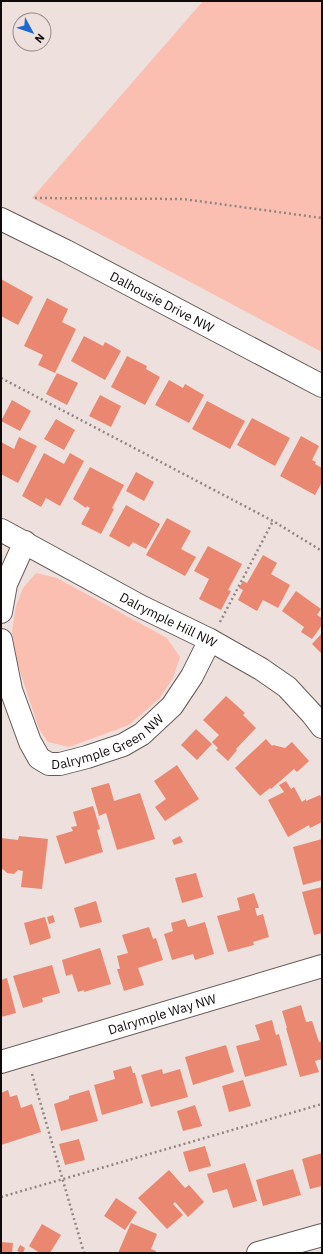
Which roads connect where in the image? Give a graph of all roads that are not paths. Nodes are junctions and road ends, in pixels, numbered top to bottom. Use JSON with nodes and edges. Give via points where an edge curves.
{"nodes":[{"id":1,"x":1,"y":219,"type":"edge"},
{"id":2,"x":322,"y":386,"type":"edge"},
{"id":3,"x":1,"y":530,"type":"edge"},
{"id":4,"x":25,"y":542,"type":"junction"},
{"id":5,"x":1,"y":612,"type":"edge"},
{"id":6,"x":1,"y":640,"type":"edge"},
{"id":7,"x":210,"y":640,"type":"junction"},
{"id":8,"x":322,"y":727,"type":"edge"},
{"id":9,"x":322,"y":966,"type":"edge"},
{"id":10,"x":1,"y":1062,"type":"edge"},
{"id":11,"x":322,"y":1235,"type":"edge"},
{"id":12,"x":258,"y":1253,"type":"edge"}],
"edges":[{"from":1,"to":2,"type":"street","name":"Dalhousie Drive NW","via":[[81,258]]},
{"from":3,"to":4,"type":"street","name":"Dalrymple Hill NW"},
{"from":4,"to":5,"type":"street","via":[[6,584]]},
{"from":4,"to":7,"type":"street","name":"Dalrymple Hill NW","via":[[140,606]]},
{"from":6,"to":7,"type":"street","name":"Dalrymple Green NW","via":[[11,690],[30,742],[39,758],[49,764],[60,764],[122,745],[142,734],[172,706],[192,676]]},
{"from":7,"to":8,"type":"street","name":"Dalrymple Hill NW","via":[[287,687]]},
{"from":9,"to":10,"type":"street","name":"Dalrymple Way NW"},
{"from":11,"to":12,"type":"street"}]}
